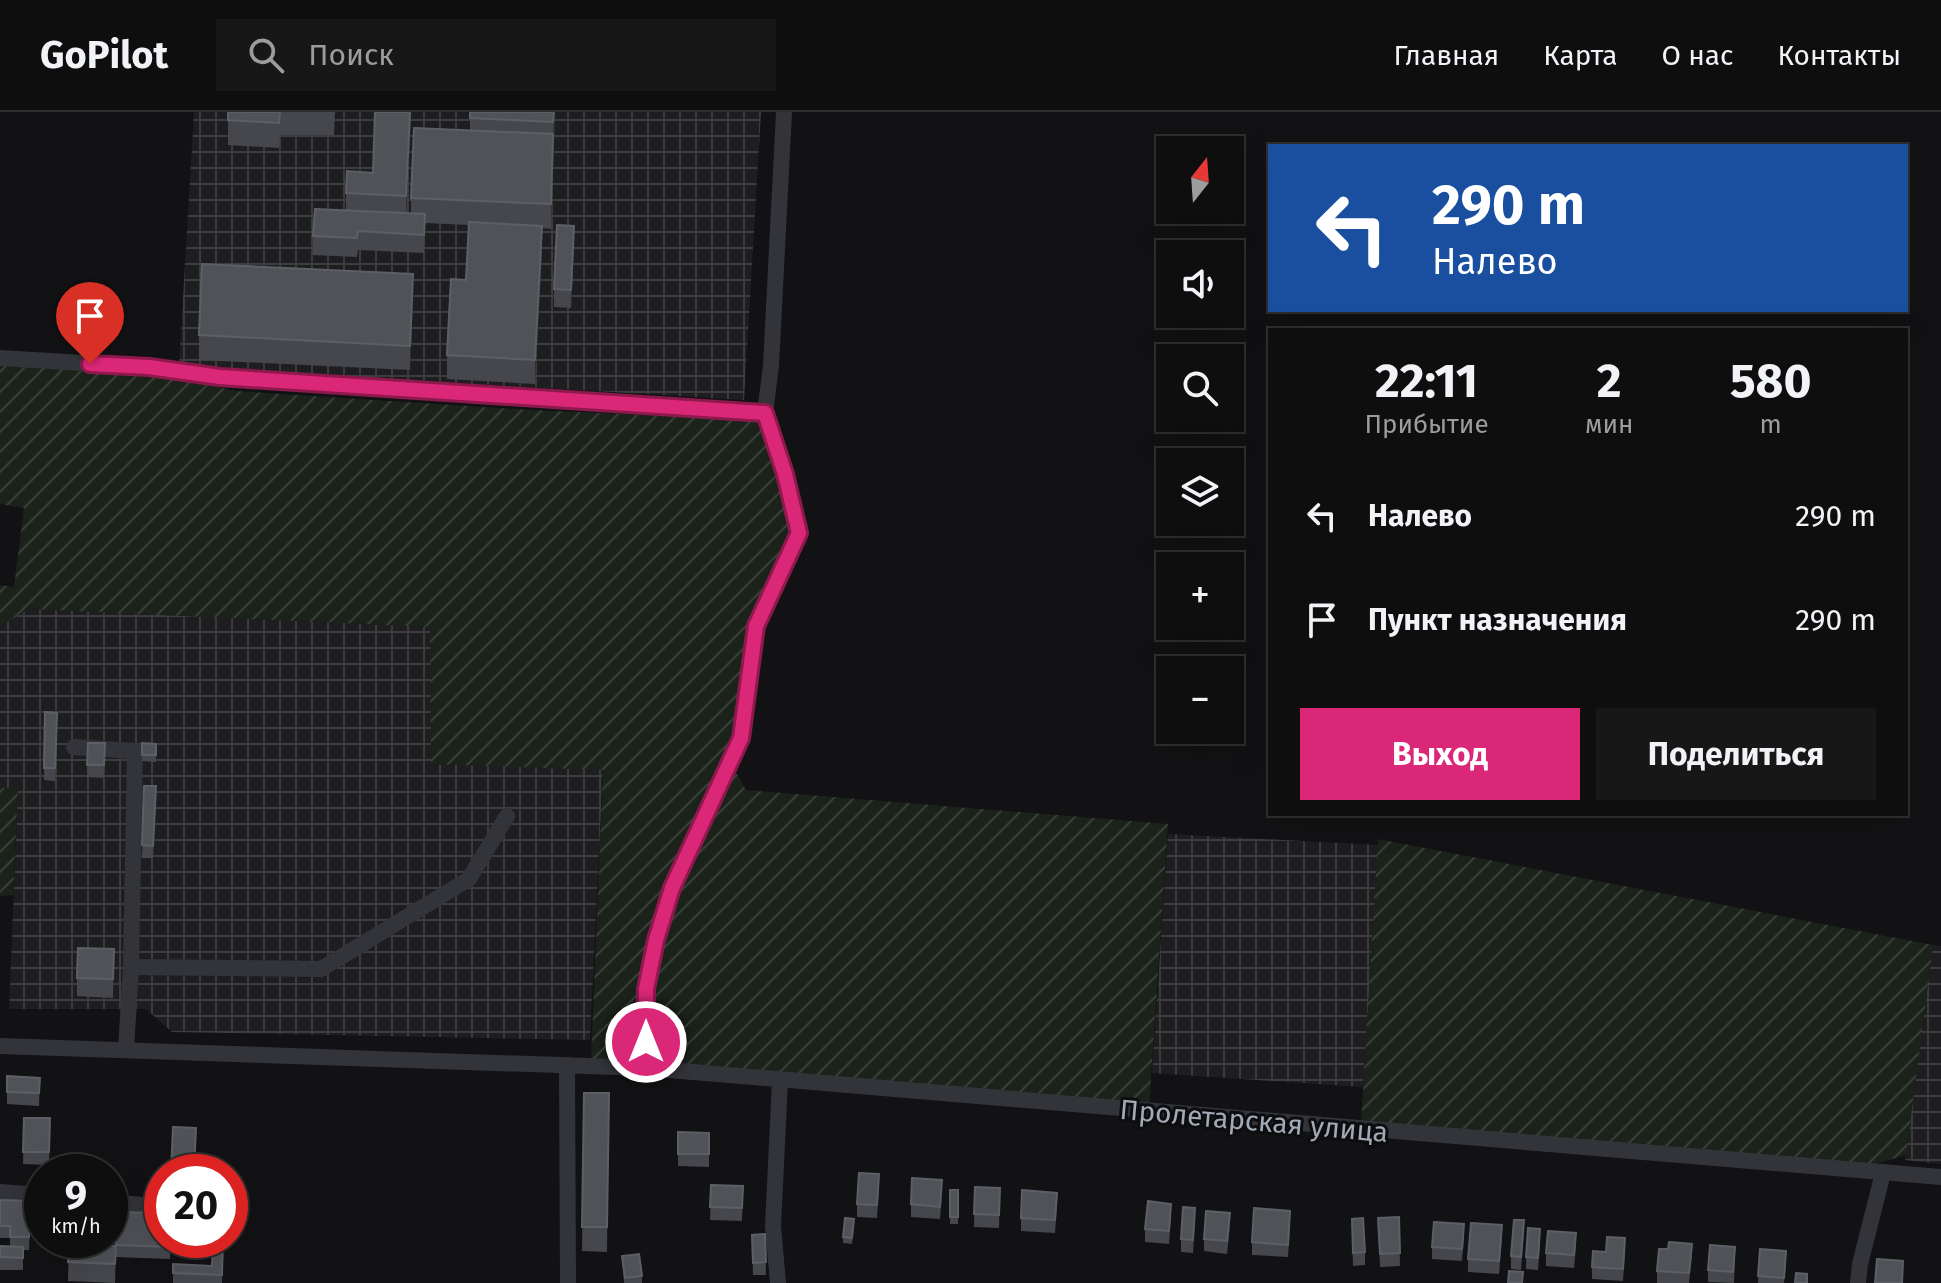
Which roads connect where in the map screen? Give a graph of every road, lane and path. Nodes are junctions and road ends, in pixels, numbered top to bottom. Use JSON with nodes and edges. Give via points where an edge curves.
{"nodes":[{"id":1,"x":784,"y":112,"type":"edge"},
{"id":2,"x":0,"y":358,"type":"edge"},
{"id":3,"x":765,"y":413,"type":"junction"},
{"id":4,"x":74,"y":747,"type":"dead end"},
{"id":5,"x":507,"y":816,"type":"dead end"},
{"id":6,"x":131,"y":967,"type":"junction"},
{"id":7,"x":0,"y":1046,"type":"edge"},
{"id":8,"x":126,"y":1050,"type":"junction"},
{"id":9,"x":567,"y":1065,"type":"junction"},
{"id":10,"x":645,"y":1068,"type":"junction"},
{"id":11,"x":780,"y":1081,"type":"junction"},
{"id":12,"x":1883,"y":1173,"type":"junction"},
{"id":13,"x":1941,"y":1177,"type":"edge"},
{"id":14,"x":0,"y":1192,"type":"edge"},
{"id":15,"x":24,"y":1194,"type":"edge"},
{"id":16,"x":568,"y":1283,"type":"edge"},
{"id":17,"x":778,"y":1283,"type":"edge"},
{"id":18,"x":1858,"y":1283,"type":"edge"}],
"edges":[{"from":1,"to":3,"type":"street"},
{"from":2,"to":3,"type":"street"},
{"from":3,"to":10,"type":"street","via":[[799,533],[756,626],[741,738],[672,888],[656,940],[646,989]]},
{"from":4,"to":6,"type":"street","via":[[135,751]]},
{"from":5,"to":6,"type":"street","via":[[469,879],[321,969]]},
{"from":6,"to":8,"type":"street"},
{"from":7,"to":8,"type":"street"},
{"from":8,"to":9,"type":"street","name":"Пролетарская улица"},
{"from":9,"to":10,"type":"street","name":"Пролетарская улица"},
{"from":9,"to":16,"type":"street"},
{"from":10,"to":11,"type":"street","name":"Пролетарская улица"},
{"from":11,"to":12,"type":"street","name":"Пролетарская улица"},
{"from":11,"to":17,"type":"street","via":[[773,1226]]},
{"from":12,"to":13,"type":"street","name":"Пролетарская улица"},
{"from":12,"to":18,"type":"street"},
{"from":14,"to":15,"type":"street"}]}
